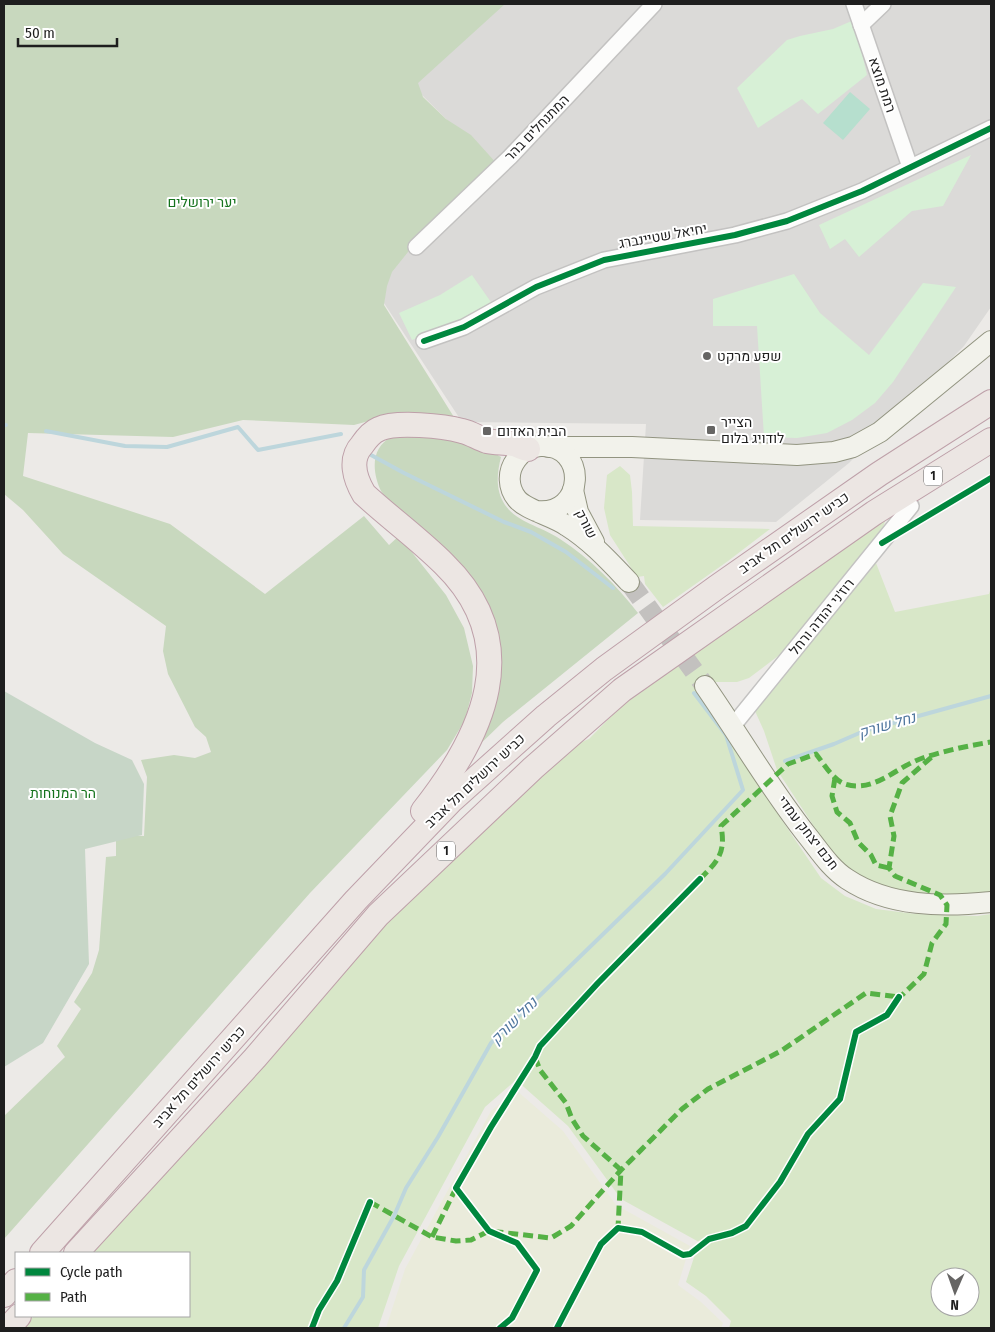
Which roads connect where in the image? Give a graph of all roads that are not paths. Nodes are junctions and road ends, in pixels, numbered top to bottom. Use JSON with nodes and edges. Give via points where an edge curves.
{"nodes":[{"id":1,"x":654,"y":4,"type":"edge"},
{"id":2,"x":854,"y":4,"type":"edge"},
{"id":3,"x":883,"y":4,"type":"edge"},
{"id":4,"x":861,"y":25,"type":"junction"},
{"id":5,"x":991,"y":128,"type":"edge"},
{"id":6,"x":910,"y":167,"type":"junction"},
{"id":7,"x":416,"y":247,"type":"dead end"},
{"id":8,"x":424,"y":341,"type":"dead end"},
{"id":9,"x":991,"y":341,"type":"edge"},
{"id":10,"x":991,"y":402,"type":"edge"},
{"id":11,"x":991,"y":440,"type":"edge"},
{"id":12,"x":632,"y":447,"type":"junction"},
{"id":13,"x":538,"y":448,"type":"junction"},
{"id":14,"x":511,"y":469,"type":"junction"},
{"id":15,"x":356,"y":481,"type":"junction"},
{"id":16,"x":574,"y":488,"type":"junction"},
{"id":17,"x":911,"y":506,"type":"dead end"},
{"id":18,"x":536,"y":511,"type":"junction"},
{"id":19,"x":604,"y":556,"type":"junction"},
{"id":20,"x":629,"y":582,"type":"tunnel mouth"},
{"id":21,"x":705,"y":686,"type":"tunnel mouth"},
{"id":22,"x":732,"y":727,"type":"junction"},
{"id":23,"x":356,"y":900,"type":"junction"},
{"id":24,"x":991,"y":902,"type":"edge"},
{"id":25,"x":43,"y":1252,"type":"edge"},
{"id":26,"x":77,"y":1252,"type":"edge"},
{"id":27,"x":15,"y":1282,"type":"edge"},
{"id":28,"x":4,"y":1295,"type":"edge"},
{"id":29,"x":18,"y":1317,"type":"edge"},
{"id":30,"x":8,"y":1328,"type":"edge"}],
"edges":[{"from":1,"to":7,"type":"street","name":"המתנחלים בהר","via":[[510,157]]},
{"from":2,"to":4,"type":"street","name":"רמת מוצא"},
{"from":3,"to":4,"type":"street"},
{"from":4,"to":6,"type":"street","name":"רמת מוצא"},
{"from":5,"to":6,"type":"street","name":"יחיאל שטיינברג"},
{"from":6,"to":8,"type":"street","name":"יחיאל שטיינברג","via":[[862,191],[788,221],[735,235],[604,260],[536,287],[464,327]]},
{"from":9,"to":12,"type":"main road","via":[[885,428],[844,450],[797,455]]},
{"from":10,"to":23,"type":"highway","name":"כביש ירושלים תל אביב","number":"1","via":[[879,474],[597,675],[452,800]]},
{"from":11,"to":26,"type":"highway","name":"כביש ירושלים תל אביב","number":"1","via":[[874,513],[622,690],[533,768],[378,916],[255,1058]]},
{"from":12,"to":13,"type":"main road"},
{"from":12,"to":16,"type":"main road","via":[[593,457],[581,470]]},
{"from":13,"to":14,"type":"main road","via":[[518,456]]},
{"from":13,"to":15,"type":"highway","via":[[499,444],[448,428],[410,425],[379,429],[357,450]]},
{"from":13,"to":16,"type":"main road","via":[[563,453],[570,460],[574,470]]},
{"from":14,"to":15,"type":"street","via":[[499,452],[471,438],[401,430],[381,435],[368,448],[361,477]]},
{"from":14,"to":18,"type":"main road","via":[[513,493]]},
{"from":15,"to":23,"type":"highway","via":[[364,494],[445,564],[462,585],[476,607],[489,650],[486,697],[472,736],[444,784]]},
{"from":16,"to":18,"type":"main road","via":[[561,506]]},
{"from":16,"to":19,"type":"main road","name":"שורק","via":[[581,519]]},
{"from":17,"to":22,"type":"street","name":"רוז'ני יהודה ורחל"},
{"from":18,"to":19,"type":"main road","via":[[574,530]]},
{"from":19,"to":20,"type":"main road"},
{"from":21,"to":22,"type":"main road","name":"חכם יצחק עמדי"},
{"from":22,"to":24,"type":"main road","name":"חכם יצחק עמדי","via":[[802,829],[835,870],[848,880],[912,903]]},
{"from":23,"to":25,"type":"highway","name":"כביש ירושלים תל אביב","number":"1"},
{"from":27,"to":28,"type":"highway"},
{"from":29,"to":30,"type":"highway"}]}
